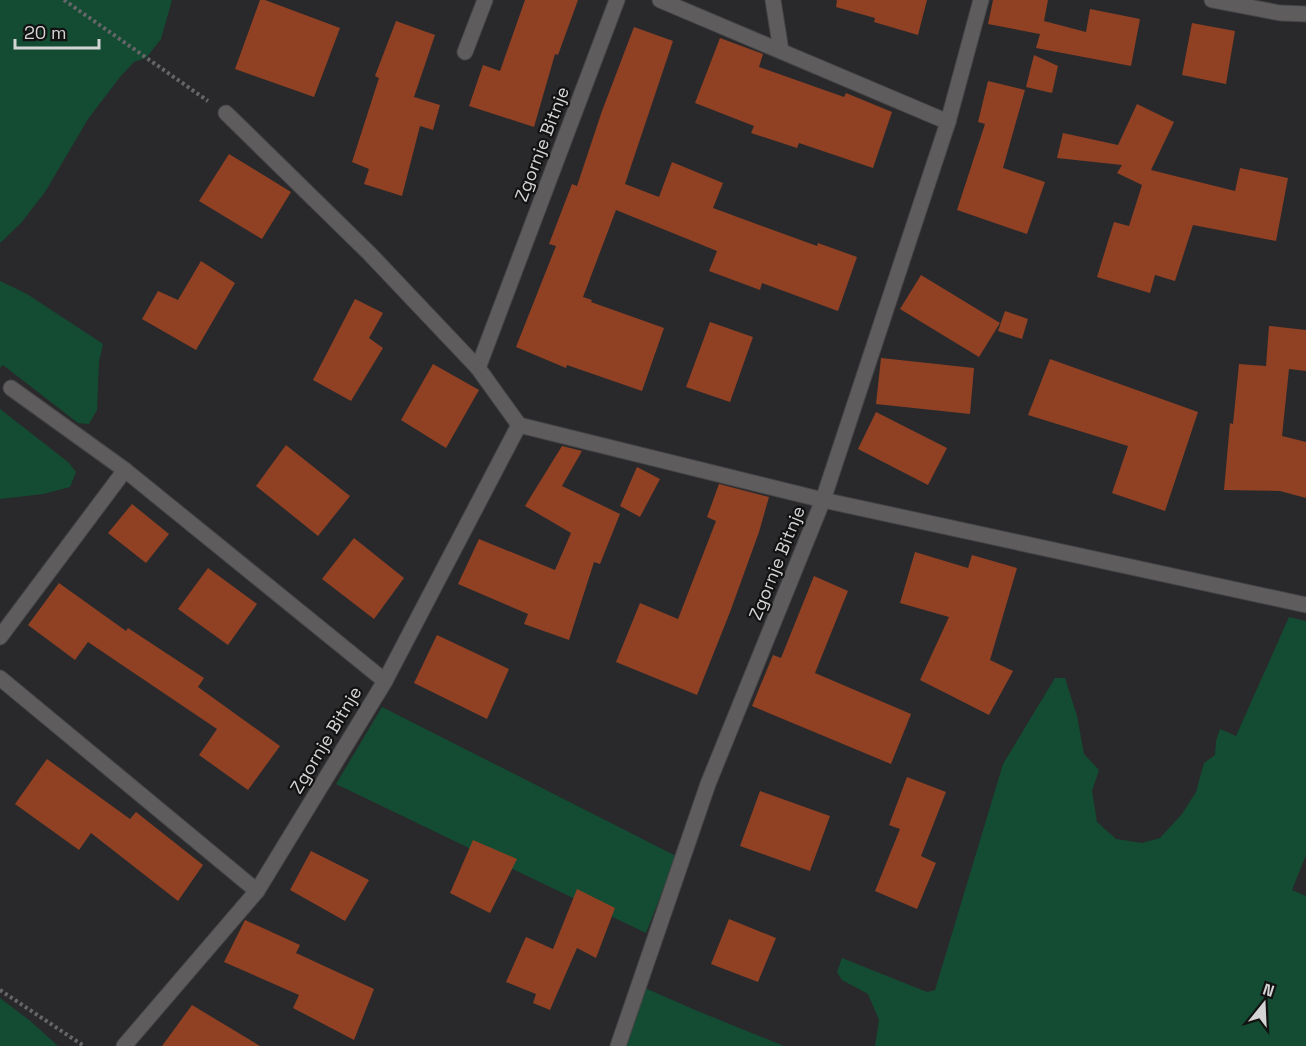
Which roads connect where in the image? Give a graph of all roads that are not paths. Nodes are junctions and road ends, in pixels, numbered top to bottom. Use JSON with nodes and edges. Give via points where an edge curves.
{"nodes":[{"id":1,"x":485,"y":0,"type":"edge"},
{"id":2,"x":617,"y":0,"type":"edge"},
{"id":3,"x":660,"y":0,"type":"edge"},
{"id":4,"x":773,"y":0,"type":"edge"},
{"id":5,"x":981,"y":0,"type":"edge"},
{"id":6,"x":1212,"y":0,"type":"edge"},
{"id":7,"x":1306,"y":14,"type":"edge"},
{"id":8,"x":781,"y":51,"type":"junction"},
{"id":9,"x":465,"y":52,"type":"dead end"},
{"id":10,"x":226,"y":113,"type":"road end"},
{"id":11,"x":948,"y":122,"type":"junction"},
{"id":12,"x":478,"y":368,"type":"junction"},
{"id":13,"x":11,"y":388,"type":"dead end"},
{"id":14,"x":519,"y":425,"type":"junction"},
{"id":15,"x":125,"y":470,"type":"junction"},
{"id":16,"x":823,"y":500,"type":"junction"},
{"id":17,"x":1306,"y":605,"type":"edge"},
{"id":18,"x":0,"y":637,"type":"edge"},
{"id":19,"x":0,"y":678,"type":"edge"},
{"id":20,"x":385,"y":681,"type":"junction"},
{"id":21,"x":257,"y":891,"type":"junction"},
{"id":22,"x":124,"y":1046,"type":"edge"},
{"id":23,"x":618,"y":1046,"type":"edge"}],
"edges":[{"from":1,"to":9,"type":"street"},
{"from":2,"to":12,"type":"street","name":"Zgornje Bitnje"},
{"from":3,"to":8,"type":"street"},
{"from":4,"to":8,"type":"street"},
{"from":5,"to":11,"type":"street","name":"Zgornje Bitnje"},
{"from":6,"to":7,"type":"street"},
{"from":8,"to":11,"type":"street"},
{"from":10,"to":12,"type":"street","via":[[369,253]]},
{"from":11,"to":16,"type":"street","name":"Zgornje Bitnje"},
{"from":12,"to":14,"type":"street"},
{"from":13,"to":15,"type":"street"},
{"from":14,"to":16,"type":"street","name":"Zgornje Bitnje"},
{"from":14,"to":20,"type":"street","name":"Zgornje Bitnje"},
{"from":15,"to":18,"type":"street"},
{"from":15,"to":20,"type":"street"},
{"from":16,"to":17,"type":"street","name":"Zgornje Bitnje"},
{"from":16,"to":23,"type":"street","name":"Zgornje Bitnje","via":[[708,784]]},
{"from":19,"to":21,"type":"street"},
{"from":20,"to":21,"type":"street","name":"Zgornje Bitnje"},
{"from":21,"to":22,"type":"street","name":"Zgornje Bitnje"}]}
